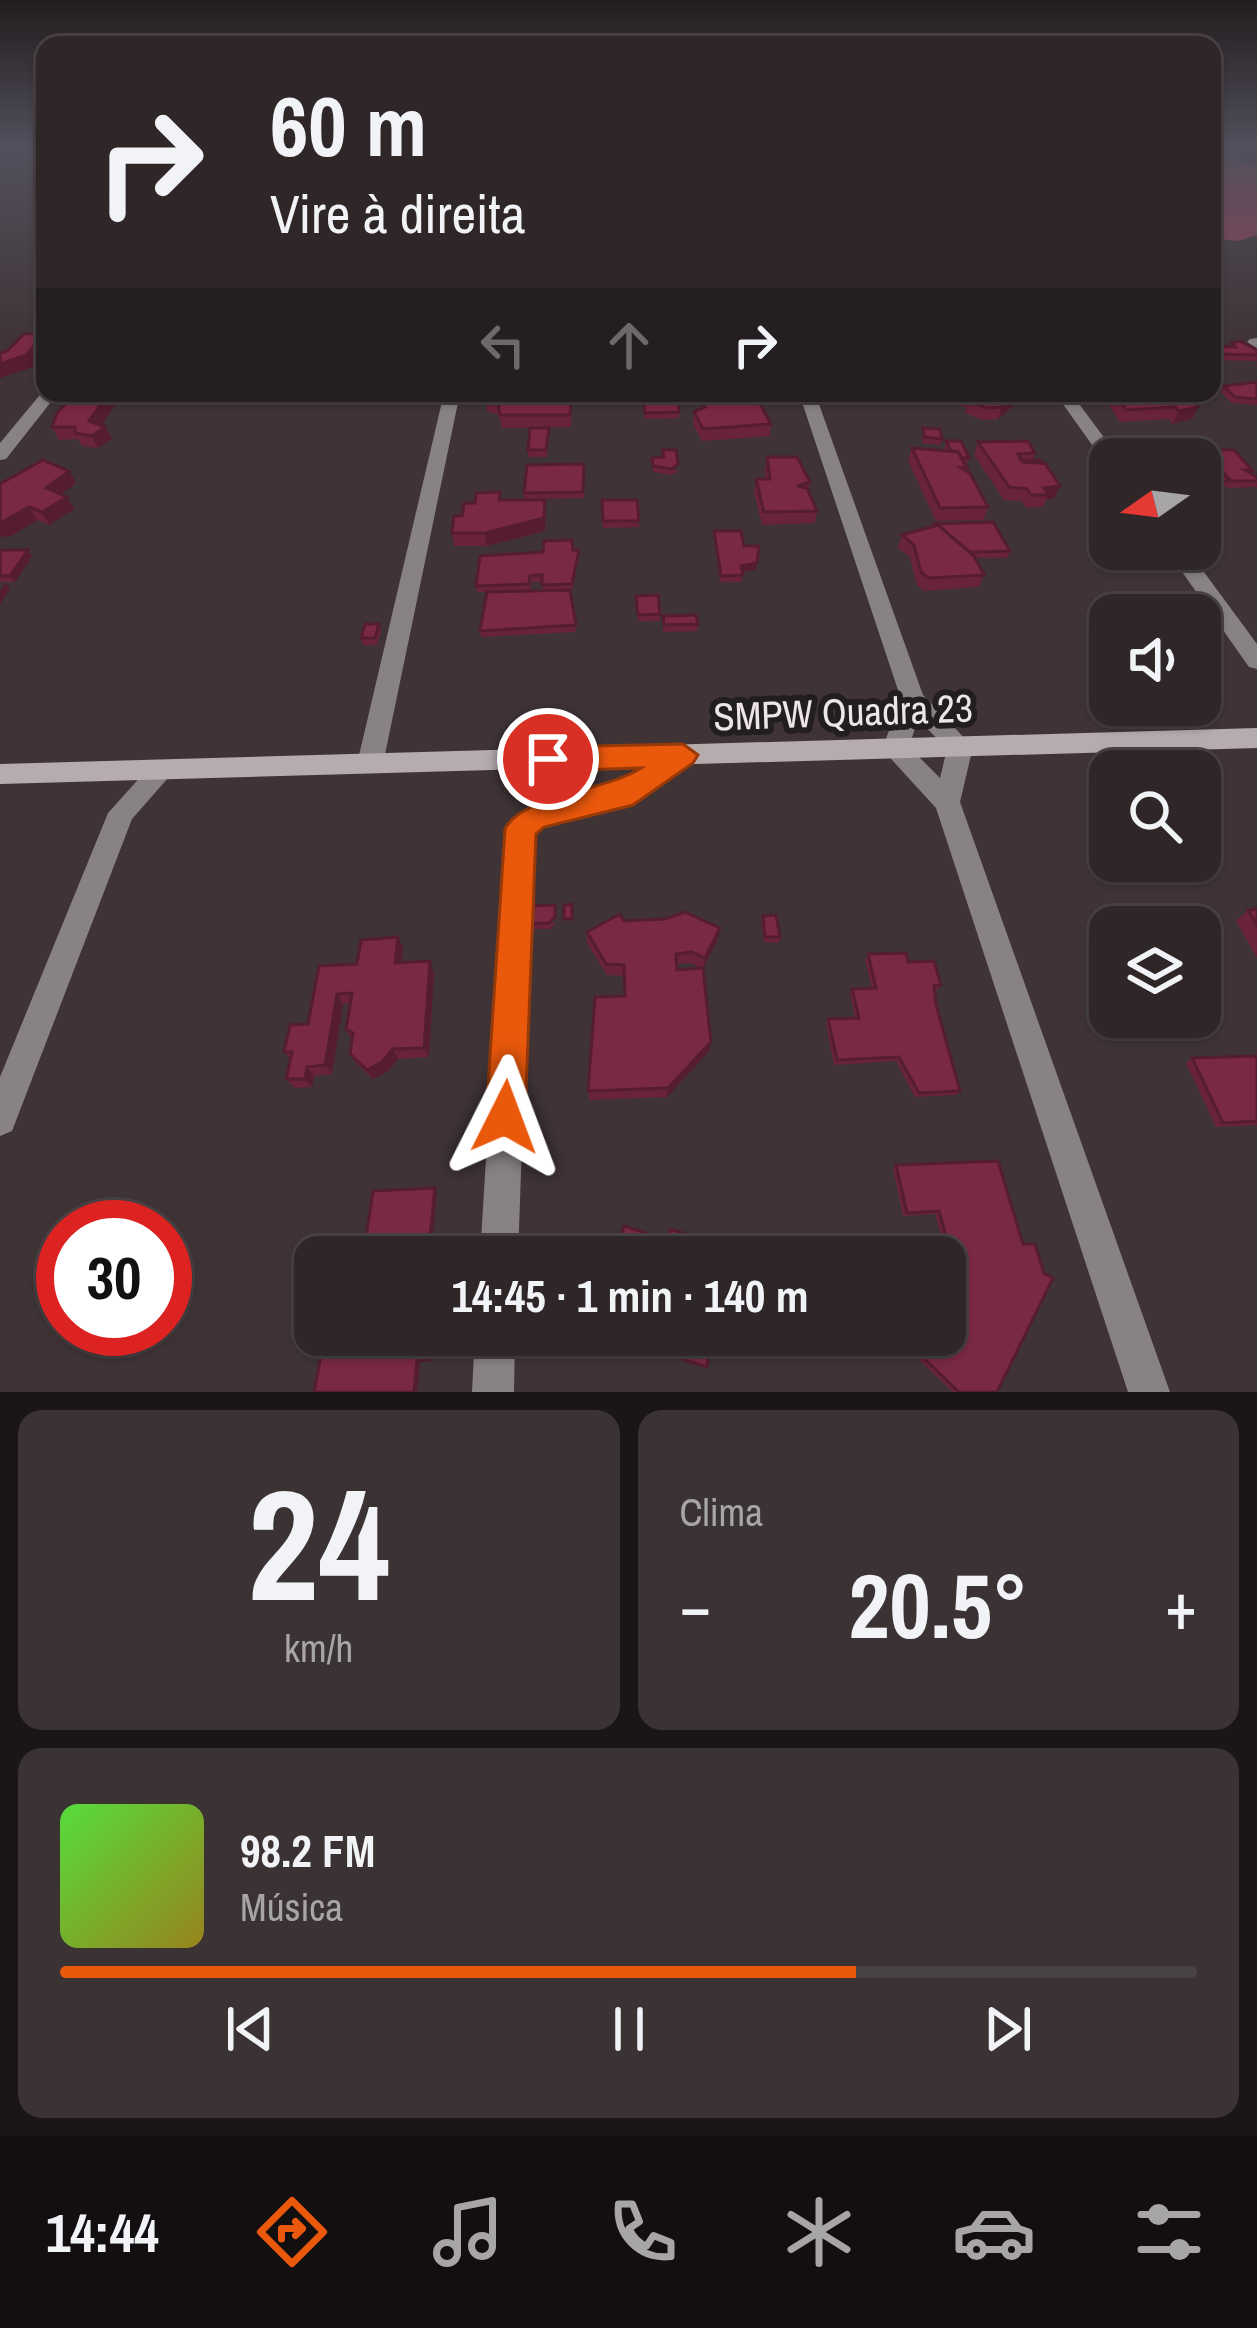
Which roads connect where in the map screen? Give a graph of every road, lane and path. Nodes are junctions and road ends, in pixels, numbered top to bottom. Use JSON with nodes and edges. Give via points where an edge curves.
{"nodes":[{"id":1,"x":43,"y":402,"type":"edge"},
{"id":2,"x":450,"y":402,"type":"edge"},
{"id":3,"x":810,"y":402,"type":"edge"},
{"id":4,"x":1070,"y":402,"type":"edge"},
{"id":5,"x":1096,"y":438,"type":"edge"},
{"id":6,"x":0,"y":454,"type":"edge"},
{"id":7,"x":1191,"y":570,"type":"edge"},
{"id":8,"x":1257,"y":661,"type":"edge"},
{"id":9,"x":913,"y":699,"type":"junction"},
{"id":10,"x":1257,"y":738,"type":"edge"},
{"id":11,"x":961,"y":747,"type":"junction"},
{"id":12,"x":896,"y":749,"type":"junction"},
{"id":13,"x":683,"y":755,"type":"junction"},
{"id":14,"x":593,"y":758,"type":"junction"},
{"id":15,"x":370,"y":764,"type":"junction"},
{"id":16,"x":162,"y":770,"type":"junction"},
{"id":17,"x":115,"y":772,"type":"junction"},
{"id":18,"x":0,"y":774,"type":"edge"},
{"id":19,"x":947,"y":802,"type":"junction"},
{"id":20,"x":563,"y":809,"type":"junction"},
{"id":21,"x":121,"y":813,"type":"junction"},
{"id":22,"x":0,"y":1119,"type":"edge"},
{"id":23,"x":500,"y":1236,"type":"edge"},
{"id":24,"x":494,"y":1356,"type":"edge"},
{"id":25,"x":493,"y":1392,"type":"edge"},
{"id":26,"x":1149,"y":1392,"type":"edge"}],
"edges":[{"from":1,"to":6,"type":"street"},
{"from":2,"to":15,"type":"street"},
{"from":3,"to":9,"type":"street"},
{"from":4,"to":5,"type":"street"},
{"from":7,"to":8,"type":"street"},
{"from":9,"to":11,"type":"street"},
{"from":9,"to":12,"type":"street"},
{"from":10,"to":11,"type":"street","name":"SMPW Quadra 23"},
{"from":11,"to":12,"type":"street","name":"SMPW Quadra 23"},
{"from":11,"to":19,"type":"street"},
{"from":12,"to":13,"type":"street","name":"SMPW Quadra 23"},
{"from":12,"to":19,"type":"street"},
{"from":13,"to":14,"type":"street","name":"SMPW Quadra 23"},
{"from":13,"to":20,"type":"street","via":[[622,796]]},
{"from":14,"to":15,"type":"street","name":"SMPW Quadra 23"},
{"from":14,"to":20,"type":"street"},
{"from":15,"to":16,"type":"street","name":"SMPW Quadra 23"},
{"from":16,"to":17,"type":"street","name":"SMPW Quadra 23"},
{"from":16,"to":21,"type":"street"},
{"from":17,"to":18,"type":"street","name":"SMPW Quadra 23"},
{"from":17,"to":21,"type":"street"},
{"from":19,"to":26,"type":"street"},
{"from":20,"to":23,"type":"street","via":[[536,816],[518,837]]},
{"from":21,"to":22,"type":"street"},
{"from":24,"to":25,"type":"street"}]}
